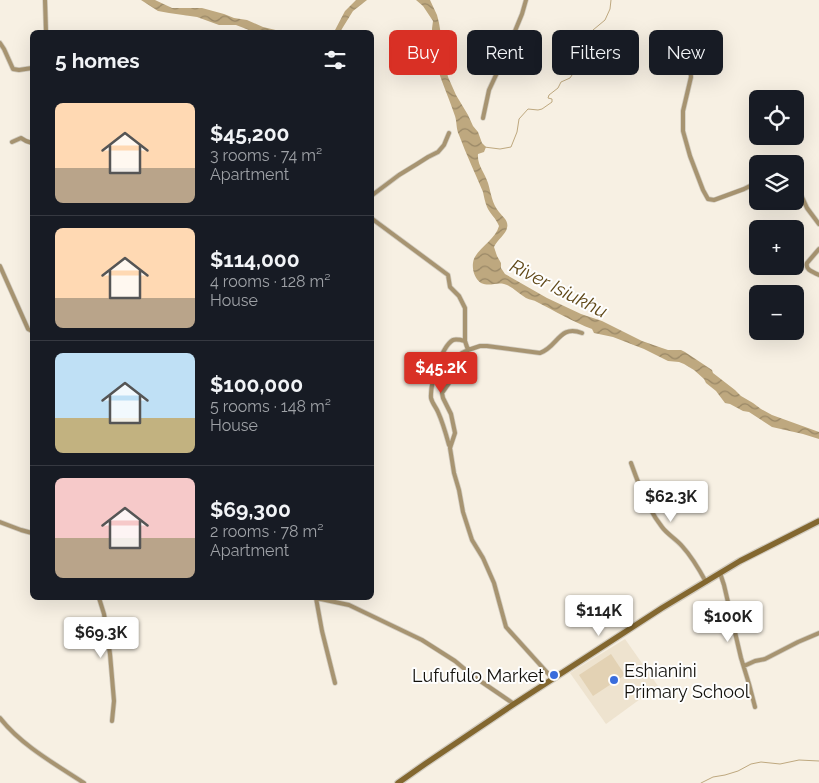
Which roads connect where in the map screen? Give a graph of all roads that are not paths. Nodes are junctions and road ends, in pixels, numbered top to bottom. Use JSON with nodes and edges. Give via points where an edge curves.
{"nodes":[{"id":1,"x":45,"y":0,"type":"edge"},
{"id":2,"x":526,"y":0,"type":"edge"},
{"id":3,"x":46,"y":30,"type":"edge"},
{"id":4,"x":0,"y":43,"type":"edge"},
{"id":5,"x":30,"y":68,"type":"edge"},
{"id":6,"x":691,"y":75,"type":"edge"},
{"id":7,"x":483,"y":118,"type":"dead end"},
{"id":8,"x":449,"y":133,"type":"dead end"},
{"id":9,"x":12,"y":142,"type":"dead end"},
{"id":10,"x":30,"y":142,"type":"edge"},
{"id":11,"x":749,"y":186,"type":"edge"},
{"id":12,"x":374,"y":194,"type":"edge"},
{"id":13,"x":804,"y":202,"type":"edge"},
{"id":14,"x":374,"y":220,"type":"edge"},
{"id":15,"x":819,"y":224,"type":"edge"},
{"id":16,"x":819,"y":249,"type":"edge"},
{"id":17,"x":0,"y":266,"type":"edge"},
{"id":18,"x":819,"y":275,"type":"edge"},
{"id":19,"x":30,"y":330,"type":"edge"},
{"id":20,"x":582,"y":333,"type":"dead end"},
{"id":21,"x":465,"y":340,"type":"junction"},
{"id":22,"x":468,"y":350,"type":"junction"},
{"id":23,"x":450,"y":448,"type":"junction"},
{"id":24,"x":631,"y":463,"type":"dead end"},
{"id":25,"x":819,"y":521,"type":"edge"},
{"id":26,"x":0,"y":522,"type":"edge"},
{"id":27,"x":30,"y":532,"type":"edge"},
{"id":28,"x":720,"y":573,"type":"junction"},
{"id":29,"x":706,"y":582,"type":"junction"},
{"id":30,"x":100,"y":600,"type":"edge"},
{"id":31,"x":316,"y":600,"type":"edge"},
{"id":32,"x":325,"y":600,"type":"edge"},
{"id":33,"x":819,"y":634,"type":"edge"},
{"id":34,"x":744,"y":666,"type":"junction"},
{"id":35,"x":553,"y":679,"type":"junction"},
{"id":36,"x":335,"y":683,"type":"dead end"},
{"id":37,"x":514,"y":704,"type":"junction"},
{"id":38,"x":755,"y":707,"type":"dead end"},
{"id":39,"x":0,"y":718,"type":"edge"},
{"id":40,"x":112,"y":721,"type":"dead end"},
{"id":41,"x":84,"y":783,"type":"edge"},
{"id":42,"x":398,"y":783,"type":"edge"}],
"edges":[{"from":1,"to":3,"type":"street"},
{"from":2,"to":7,"type":"street","via":[[489,90]]},
{"from":4,"to":5,"type":"street","via":[[13,69]]},
{"from":6,"to":11,"type":"street","via":[[683,111],[683,131],[705,194],[714,200]]},
{"from":8,"to":12,"type":"street","via":[[438,152]]},
{"from":9,"to":10,"type":"street","via":[[21,138]]},
{"from":13,"to":15,"type":"street"},
{"from":14,"to":21,"type":"street","via":[[448,275],[450,287],[464,308]]},
{"from":16,"to":18,"type":"street","via":[[806,265],[808,270]]},
{"from":17,"to":19,"type":"street"},
{"from":20,"to":22,"type":"street","via":[[570,330],[540,353],[487,346]]},
{"from":21,"to":22,"type":"street"},
{"from":21,"to":23,"type":"street","via":[[452,341],[438,363],[432,385],[431,400]]},
{"from":22,"to":23,"type":"street","via":[[455,359],[450,368],[449,383],[442,393],[455,433]]},
{"from":23,"to":35,"type":"street","via":[[467,526],[494,583],[506,627]]},
{"from":24,"to":29,"type":"street","via":[[651,511],[664,530],[694,560]]},
{"from":25,"to":28,"type":"street"},
{"from":26,"to":27,"type":"street"},
{"from":28,"to":29,"type":"street"},
{"from":28,"to":34,"type":"street"},
{"from":29,"to":35,"type":"street"},
{"from":30,"to":40,"type":"street","via":[[110,654],[114,701]]},
{"from":31,"to":36,"type":"street"},
{"from":32,"to":37,"type":"street","via":[[349,605],[422,640]]},
{"from":33,"to":34,"type":"street"},
{"from":34,"to":38,"type":"street"},
{"from":35,"to":37,"type":"street"},
{"from":37,"to":42,"type":"street"},
{"from":39,"to":41,"type":"street","via":[[12,732],[43,756]]}]}
